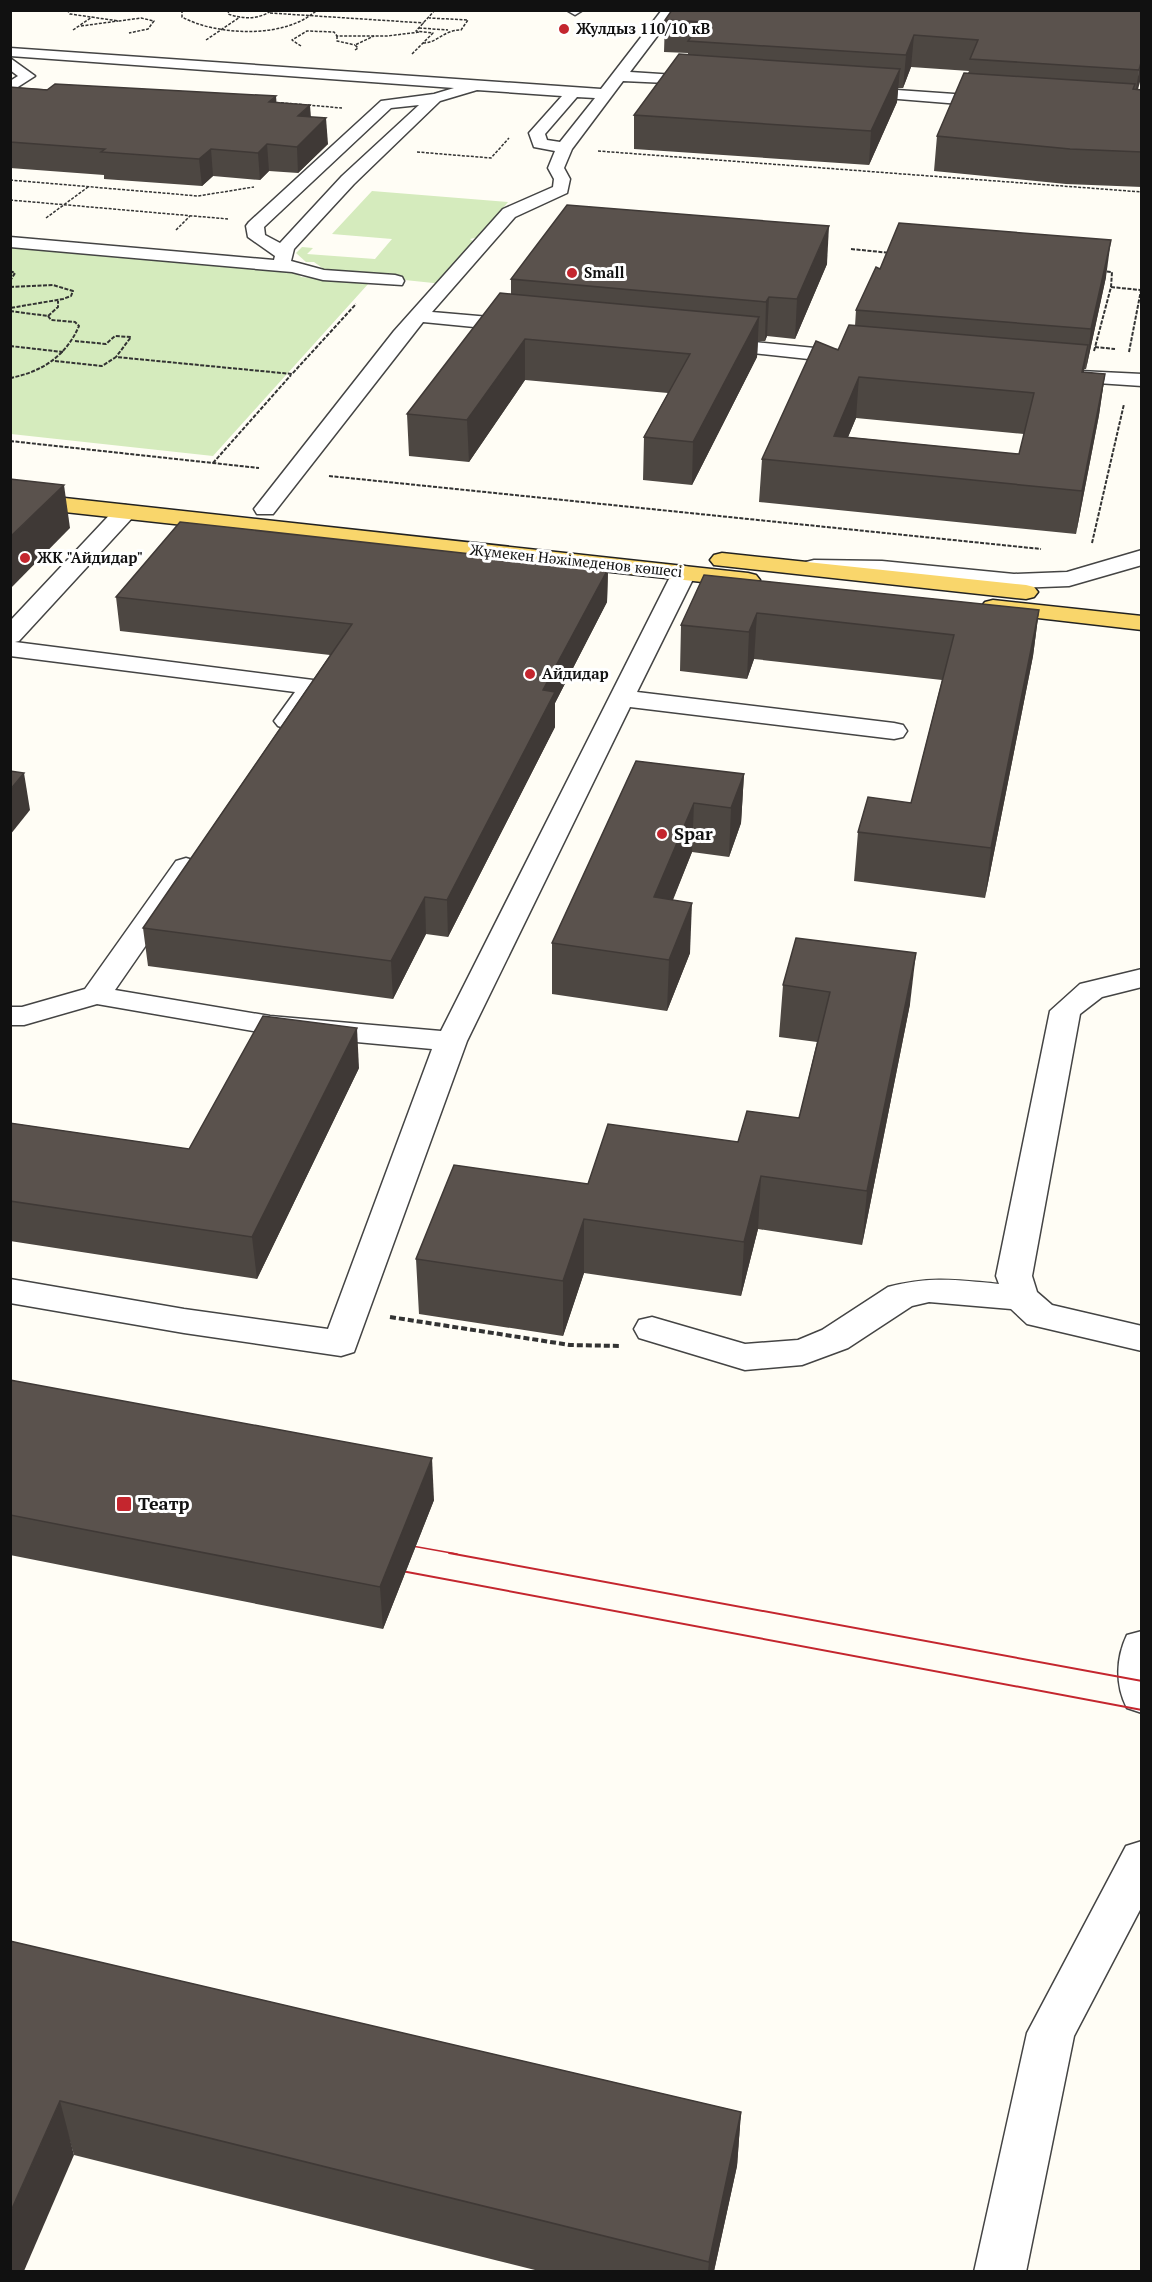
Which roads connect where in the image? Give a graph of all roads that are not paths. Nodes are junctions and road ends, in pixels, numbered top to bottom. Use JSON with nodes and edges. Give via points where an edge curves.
{"nodes":[{"id":1,"x":670,"y":10,"type":"edge"},
{"id":2,"x":10,"y":52,"type":"edge"},
{"id":3,"x":630,"y":61,"type":"junction"},
{"id":4,"x":10,"y":62,"type":"edge"},
{"id":5,"x":665,"y":64,"type":"edge"},
{"id":6,"x":197,"y":66,"type":"junction"},
{"id":7,"x":618,"y":76,"type":"junction"},
{"id":8,"x":180,"y":78,"type":"dead end"},
{"id":9,"x":725,"y":83,"type":"edge"},
{"id":10,"x":479,"y":85,"type":"junction"},
{"id":11,"x":10,"y":88,"type":"edge"},
{"id":12,"x":844,"y":91,"type":"edge"},
{"id":13,"x":573,"y":92,"type":"junction"},
{"id":14,"x":604,"y":94,"type":"junction"},
{"id":15,"x":435,"y":98,"type":"junction"},
{"id":16,"x":1011,"y":103,"type":"edge"},
{"id":17,"x":564,"y":148,"type":"junction"},
{"id":18,"x":10,"y":242,"type":"edge"},
{"id":19,"x":281,"y":259,"type":"junction"},
{"id":20,"x":395,"y":281,"type":"dead end"},
{"id":21,"x":418,"y":316,"type":"junction"},
{"id":22,"x":549,"y":328,"type":"edge"},
{"id":23,"x":401,"y":335,"type":"junction"},
{"id":24,"x":425,"y":337,"type":"dead end"},
{"id":25,"x":691,"y":342,"type":"edge"},
{"id":26,"x":869,"y":359,"type":"edge"},
{"id":27,"x":1136,"y":380,"type":"edge"},
{"id":28,"x":1046,"y":381,"type":"edge"},
{"id":29,"x":10,"y":483,"type":"edge"},
{"id":30,"x":10,"y":500,"type":"edge"},
{"id":31,"x":265,"y":509,"type":"junction"},
{"id":32,"x":125,"y":512,"type":"junction"},
{"id":33,"x":1142,"y":557,"type":"edge"},
{"id":34,"x":788,"y":567,"type":"junction"},
{"id":35,"x":684,"y":573,"type":"junction"},
{"id":36,"x":1142,"y":604,"type":"edge"},
{"id":37,"x":1142,"y":623,"type":"edge"},
{"id":38,"x":10,"y":636,"type":"edge"},
{"id":39,"x":10,"y":649,"type":"edge"},
{"id":40,"x":622,"y":698,"type":"junction"},
{"id":41,"x":894,"y":731,"type":"dead end"},
{"id":42,"x":271,"y":744,"type":"edge"},
{"id":43,"x":197,"y":850,"type":"edge"},
{"id":44,"x":1142,"y":978,"type":"edge"},
{"id":45,"x":96,"y":995,"type":"junction"},
{"id":46,"x":10,"y":1016,"type":"edge"},
{"id":47,"x":451,"y":1041,"type":"junction"},
{"id":48,"x":10,"y":1292,"type":"edge"},
{"id":49,"x":1021,"y":1298,"type":"junction"},
{"id":50,"x":663,"y":1333,"type":"road end"},
{"id":51,"x":1142,"y":1339,"type":"edge"},
{"id":52,"x":1141,"y":1652,"type":"edge"},
{"id":53,"x":1142,"y":1696,"type":"edge"},
{"id":54,"x":1142,"y":1860,"type":"edge"},
{"id":55,"x":1000,"y":2271,"type":"edge"}],
"edges":[{"from":1,"to":3,"type":"street"},
{"from":2,"to":6,"type":"street"},
{"from":3,"to":5,"type":"street"},
{"from":3,"to":7,"type":"street"},
{"from":4,"to":11,"type":"street","via":[[28,76]]},
{"from":6,"to":8,"type":"street"},
{"from":6,"to":10,"type":"street"},
{"from":7,"to":9,"type":"street"},
{"from":7,"to":14,"type":"street"},
{"from":10,"to":13,"type":"street"},
{"from":10,"to":15,"type":"street"},
{"from":12,"to":16,"type":"street"},
{"from":13,"to":14,"type":"street"},
{"from":13,"to":17,"type":"street","via":[[537,133],[540,144]]},
{"from":14,"to":17,"type":"street"},
{"from":15,"to":19,"type":"street","via":[[305,224]]},
{"from":15,"to":19,"type":"street","via":[[386,104],[255,226],[257,237]]},
{"from":17,"to":21,"type":"street","via":[[556,168],[562,179],[561,189],[509,213]]},
{"from":18,"to":19,"type":"street"},
{"from":19,"to":20,"type":"street","via":[[323,274]]},
{"from":21,"to":22,"type":"street"},
{"from":21,"to":23,"type":"street"},
{"from":23,"to":24,"type":"street"},
{"from":23,"to":31,"type":"street"},
{"from":25,"to":26,"type":"street"},
{"from":27,"to":28,"type":"street","via":[[1085,377]]},
{"from":29,"to":31,"type":"main road","name":"Жұмекен Нәжімеденов көшесі"},
{"from":30,"to":32,"type":"main road","name":"Жұмекен Нәжімеденов көшесі"},
{"from":31,"to":34,"type":"main road","name":"Жұмекен Нәжімеденов көшесі"},
{"from":32,"to":35,"type":"main road","name":"Жұмекен Нәжімеденов көшесі"},
{"from":32,"to":38,"type":"street"},
{"from":33,"to":34,"type":"street","via":[[1069,579],[1025,580],[882,568]]},
{"from":34,"to":36,"type":"main road","name":"Жұмекен Нәжімеденов көшесі"},
{"from":35,"to":37,"type":"main road","name":"Жұмекен Нәжімеденов көшесі"},
{"from":35,"to":40,"type":"street"},
{"from":39,"to":42,"type":"street","via":[[312,686]]},
{"from":40,"to":41,"type":"street"},
{"from":40,"to":47,"type":"street"},
{"from":43,"to":45,"type":"street"},
{"from":44,"to":49,"type":"street","via":[[1091,990],[1065,1011],[1014,1276]]},
{"from":45,"to":46,"type":"street","via":[[24,1016]]},
{"from":45,"to":47,"type":"street","via":[[270,1025]]},
{"from":47,"to":48,"type":"street","via":[[341,1343]]},
{"from":49,"to":50,"type":"street","via":[[929,1290],[901,1296],[835,1339],[802,1352],[746,1357]]},
{"from":49,"to":51,"type":"street","via":[[1040,1315]]},
{"from":52,"to":53,"type":"street"},
{"from":54,"to":55,"type":"street","via":[[1051,2033]]}]}
